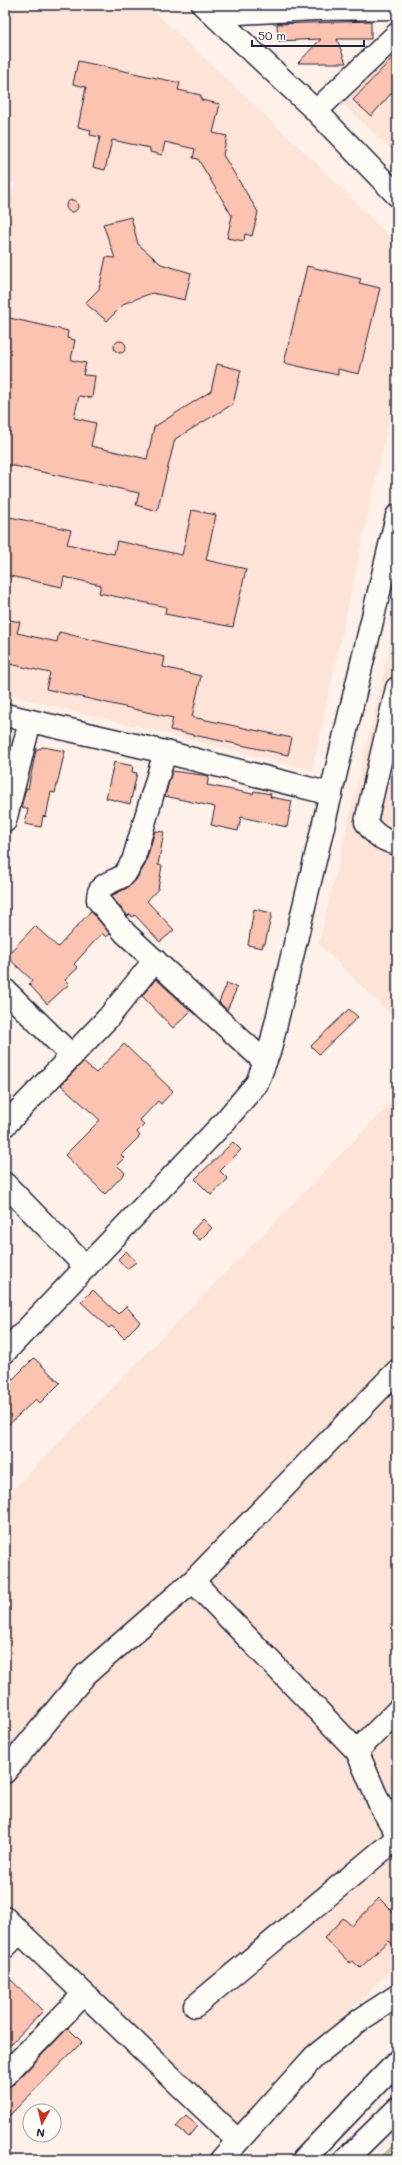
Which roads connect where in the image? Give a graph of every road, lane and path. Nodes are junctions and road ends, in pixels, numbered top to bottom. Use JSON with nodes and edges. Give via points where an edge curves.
{"nodes":[{"id":1,"x":315,"y":7,"type":"edge"},
{"id":2,"x":397,"y":8,"type":"edge"},
{"id":3,"x":210,"y":11,"type":"edge"},
{"id":4,"x":397,"y":34,"type":"edge"},
{"id":5,"x":316,"y":111,"type":"junction"},
{"id":6,"x":397,"y":195,"type":"edge"},
{"id":7,"x":397,"y":516,"type":"edge"},
{"id":8,"x":397,"y":688,"type":"edge"},
{"id":9,"x":5,"y":715,"type":"edge"},
{"id":10,"x":30,"y":721,"type":"junction"},
{"id":11,"x":165,"y":752,"type":"junction"},
{"id":12,"x":331,"y":794,"type":"junction"},
{"id":13,"x":5,"y":822,"type":"edge"},
{"id":14,"x":397,"y":844,"type":"edge"},
{"id":15,"x":155,"y":960,"type":"junction"},
{"id":16,"x":5,"y":990,"type":"edge"},
{"id":17,"x":72,"y":1056,"type":"junction"},
{"id":18,"x":265,"y":1062,"type":"junction"},
{"id":19,"x":5,"y":1125,"type":"edge"},
{"id":20,"x":5,"y":1184,"type":"edge"},
{"id":21,"x":86,"y":1266,"type":"junction"},
{"id":22,"x":5,"y":1352,"type":"edge"},
{"id":23,"x":397,"y":1371,"type":"edge"},
{"id":24,"x":193,"y":1581,"type":"junction"},
{"id":25,"x":397,"y":1711,"type":"edge"},
{"id":26,"x":357,"y":1751,"type":"junction"},
{"id":27,"x":5,"y":1772,"type":"edge"},
{"id":28,"x":389,"y":1812,"type":"edge"},
{"id":29,"x":397,"y":1834,"type":"edge"},
{"id":30,"x":397,"y":1838,"type":"edge"},
{"id":31,"x":10,"y":1932,"type":"edge"},
{"id":32,"x":84,"y":1994,"type":"junction"},
{"id":33,"x":397,"y":1996,"type":"edge"},
{"id":34,"x":195,"y":2006,"type":"dead end"},
{"id":35,"x":397,"y":2062,"type":"edge"},
{"id":36,"x":5,"y":2075,"type":"edge"},
{"id":37,"x":397,"y":2109,"type":"edge"},
{"id":38,"x":238,"y":2141,"type":"junction"},
{"id":39,"x":221,"y":2160,"type":"edge"},
{"id":40,"x":303,"y":2160,"type":"edge"},
{"id":41,"x":345,"y":2160,"type":"edge"}],
"edges":[{"from":1,"to":2,"type":"street"},
{"from":1,"to":3,"type":"street","via":[[240,13]]},
{"from":3,"to":5,"type":"street"},
{"from":4,"to":5,"type":"street"},
{"from":5,"to":6,"type":"street"},
{"from":7,"to":12,"type":"street"},
{"from":8,"to":14,"type":"street","via":[[366,822],[372,832],[382,840]]},
{"from":9,"to":10,"type":"street"},
{"from":10,"to":11,"type":"street"},
{"from":10,"to":13,"type":"street"},
{"from":11,"to":12,"type":"street"},
{"from":11,"to":15,"type":"street","via":[[133,861],[124,875],[108,882],[98,896],[98,900],[125,933]]},
{"from":12,"to":18,"type":"street"},
{"from":15,"to":17,"type":"street","via":[[108,1018]]},
{"from":15,"to":18,"type":"street"},
{"from":16,"to":17,"type":"street"},
{"from":17,"to":19,"type":"street"},
{"from":18,"to":21,"type":"street","via":[[257,1083],[226,1120]]},
{"from":20,"to":21,"type":"street"},
{"from":21,"to":22,"type":"street"},
{"from":23,"to":24,"type":"street"},
{"from":24,"to":26,"type":"street"},
{"from":24,"to":27,"type":"street","via":[[86,1674]]},
{"from":25,"to":26,"type":"street"},
{"from":26,"to":28,"type":"street"},
{"from":28,"to":29,"type":"street"},
{"from":30,"to":34,"type":"street"},
{"from":31,"to":32,"type":"street"},
{"from":32,"to":36,"type":"street"},
{"from":32,"to":38,"type":"street"},
{"from":33,"to":38,"type":"street","via":[[355,2024],[315,2056]]},
{"from":35,"to":40,"type":"street"},
{"from":37,"to":41,"type":"street"},
{"from":38,"to":39,"type":"street"}]}
